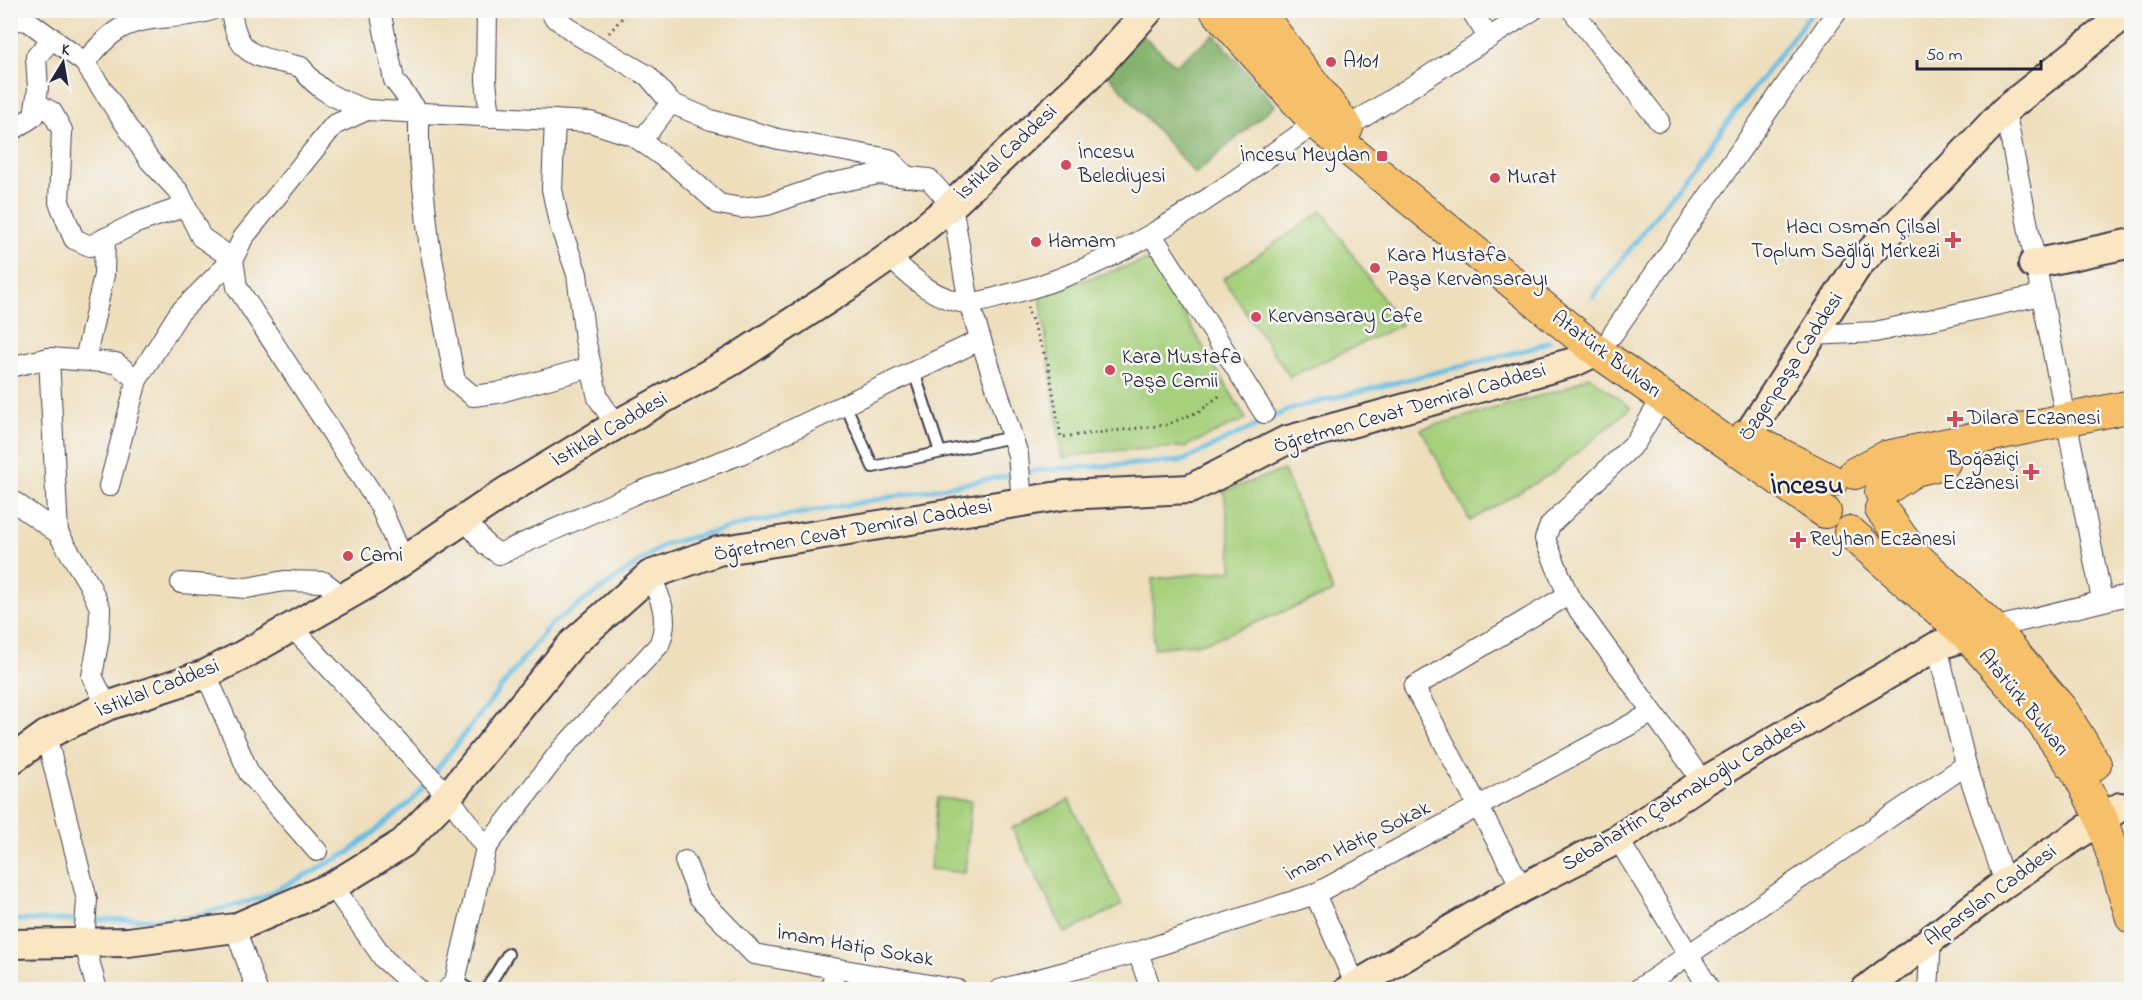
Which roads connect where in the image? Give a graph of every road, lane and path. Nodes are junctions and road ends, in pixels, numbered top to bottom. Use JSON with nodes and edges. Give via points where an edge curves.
{"nodes":[{"id":1,"x":212,"y":10,"type":"edge"},
{"id":2,"x":231,"y":10,"type":"edge"},
{"id":3,"x":380,"y":10,"type":"edge"},
{"id":4,"x":487,"y":10,"type":"edge"},
{"id":5,"x":551,"y":10,"type":"edge"},
{"id":6,"x":629,"y":10,"type":"edge"},
{"id":7,"x":1149,"y":10,"type":"edge"},
{"id":8,"x":1216,"y":10,"type":"edge"},
{"id":9,"x":1257,"y":10,"type":"edge"},
{"id":10,"x":1471,"y":10,"type":"edge"},
{"id":11,"x":1533,"y":10,"type":"edge"},
{"id":12,"x":1572,"y":10,"type":"edge"},
{"id":13,"x":1838,"y":10,"type":"edge"},
{"id":14,"x":2130,"y":10,"type":"edge"},
{"id":15,"x":10,"y":19,"type":"edge"},
{"id":16,"x":53,"y":38,"type":"junction"},
{"id":17,"x":1489,"y":38,"type":"junction"},
{"id":18,"x":598,"y":46,"type":"junction"},
{"id":19,"x":84,"y":62,"type":"junction"},
{"id":20,"x":36,"y":103,"type":"junction"},
{"id":21,"x":671,"y":103,"type":"junction"},
{"id":22,"x":367,"y":110,"type":"junction"},
{"id":23,"x":2005,"y":110,"type":"junction"},
{"id":24,"x":419,"y":113,"type":"junction"},
{"id":25,"x":490,"y":117,"type":"junction"},
{"id":26,"x":555,"y":120,"type":"junction"},
{"id":27,"x":1332,"y":121,"type":"junction"},
{"id":28,"x":1659,"y":121,"type":"dead end"},
{"id":29,"x":10,"y":132,"type":"edge"},
{"id":30,"x":641,"y":141,"type":"junction"},
{"id":31,"x":907,"y":177,"type":"junction"},
{"id":32,"x":952,"y":205,"type":"junction"},
{"id":33,"x":186,"y":206,"type":"junction"},
{"id":34,"x":1152,"y":234,"type":"junction"},
{"id":35,"x":105,"y":238,"type":"junction"},
{"id":36,"x":2132,"y":243,"type":"edge"},
{"id":37,"x":889,"y":258,"type":"junction"},
{"id":38,"x":233,"y":259,"type":"junction"},
{"id":39,"x":2033,"y":264,"type":"junction"},
{"id":40,"x":1021,"y":291,"type":"junction"},
{"id":41,"x":2041,"y":295,"type":"junction"},
{"id":42,"x":969,"y":303,"type":"junction"},
{"id":43,"x":1812,"y":335,"type":"junction"},
{"id":44,"x":980,"y":340,"type":"junction"},
{"id":45,"x":1605,"y":343,"type":"junction"},
{"id":46,"x":49,"y":358,"type":"junction"},
{"id":47,"x":85,"y":360,"type":"junction"},
{"id":48,"x":10,"y":367,"type":"edge"},
{"id":49,"x":591,"y":367,"type":"junction"},
{"id":50,"x":914,"y":372,"type":"junction"},
{"id":51,"x":137,"y":380,"type":"junction"},
{"id":52,"x":1219,"y":396,"type":"dead end"},
{"id":53,"x":1662,"y":398,"type":"junction"},
{"id":54,"x":846,"y":406,"type":"junction"},
{"id":55,"x":2132,"y":406,"type":"edge"},
{"id":56,"x":1264,"y":413,"type":"dead end"},
{"id":57,"x":616,"y":425,"type":"junction"},
{"id":58,"x":2132,"y":425,"type":"edge"},
{"id":59,"x":2068,"y":428,"type":"junction"},
{"id":60,"x":1742,"y":443,"type":"junction"},
{"id":61,"x":1015,"y":446,"type":"junction"},
{"id":62,"x":940,"y":452,"type":"junction"},
{"id":63,"x":1843,"y":477,"type":"junction"},
{"id":64,"x":109,"y":486,"type":"dead end"},
{"id":65,"x":1022,"y":494,"type":"junction"},
{"id":66,"x":10,"y":499,"type":"edge"},
{"id":67,"x":1881,"y":500,"type":"junction"},
{"id":68,"x":1825,"y":512,"type":"junction"},
{"id":69,"x":465,"y":519,"type":"junction"},
{"id":70,"x":1850,"y":532,"type":"junction"},
{"id":71,"x":58,"y":533,"type":"junction"},
{"id":72,"x":403,"y":559,"type":"junction"},
{"id":73,"x":650,"y":574,"type":"junction"},
{"id":74,"x":181,"y":582,"type":"dead end"},
{"id":75,"x":1568,"y":594,"type":"junction"},
{"id":76,"x":2132,"y":594,"type":"edge"},
{"id":77,"x":343,"y":597,"type":"junction"},
{"id":78,"x":2102,"y":600,"type":"junction"},
{"id":79,"x":292,"y":627,"type":"junction"},
{"id":80,"x":1979,"y":631,"type":"junction"},
{"id":81,"x":1937,"y":646,"type":"junction"},
{"id":82,"x":206,"y":674,"type":"junction"},
{"id":83,"x":107,"y":706,"type":"junction"},
{"id":84,"x":1652,"y":712,"type":"junction"},
{"id":85,"x":46,"y":735,"type":"junction"},
{"id":86,"x":10,"y":761,"type":"edge"},
{"id":87,"x":1966,"y":765,"type":"junction"},
{"id":88,"x":1703,"y":782,"type":"junction"},
{"id":89,"x":439,"y":788,"type":"junction"},
{"id":90,"x":1479,"y":807,"type":"junction"},
{"id":91,"x":2118,"y":808,"type":"edge"},
{"id":92,"x":1618,"y":839,"type":"junction"},
{"id":93,"x":486,"y":848,"type":"junction"},
{"id":94,"x":317,"y":851,"type":"dead end"},
{"id":95,"x":2132,"y":853,"type":"edge"},
{"id":96,"x":685,"y":861,"type":"dead end"},
{"id":97,"x":2004,"y":883,"type":"junction"},
{"id":98,"x":333,"y":886,"type":"junction"},
{"id":99,"x":1522,"y":888,"type":"junction"},
{"id":100,"x":1315,"y":894,"type":"junction"},
{"id":101,"x":2132,"y":918,"type":"edge"},
{"id":102,"x":235,"y":928,"type":"junction"},
{"id":103,"x":1931,"y":939,"type":"junction"},
{"id":104,"x":84,"y":941,"type":"junction"},
{"id":105,"x":10,"y":944,"type":"edge"},
{"id":106,"x":1138,"y":952,"type":"junction"},
{"id":107,"x":508,"y":954,"type":"dead end"},
{"id":108,"x":1690,"y":956,"type":"junction"},
{"id":109,"x":836,"y":970,"type":"junction"},
{"id":110,"x":731,"y":979,"type":"dead end"},
{"id":111,"x":458,"y":987,"type":"edge"},
{"id":112,"x":1354,"y":988,"type":"edge"},
{"id":113,"x":97,"y":990,"type":"edge"},
{"id":114,"x":257,"y":990,"type":"edge"},
{"id":115,"x":419,"y":990,"type":"edge"},
{"id":116,"x":486,"y":990,"type":"edge"},
{"id":117,"x":726,"y":990,"type":"edge"},
{"id":118,"x":830,"y":990,"type":"edge"},
{"id":119,"x":957,"y":990,"type":"edge"},
{"id":120,"x":999,"y":990,"type":"edge"},
{"id":121,"x":1151,"y":990,"type":"edge"},
{"id":122,"x":1637,"y":990,"type":"edge"},
{"id":123,"x":1710,"y":990,"type":"edge"},
{"id":124,"x":1865,"y":990,"type":"edge"},
{"id":125,"x":1928,"y":990,"type":"edge"}],
"edges":[{"from":1,"to":19,"type":"street","via":[[195,16],[146,21],[116,31]]},
{"from":2,"to":22,"type":"street","via":[[234,33],[246,51],[302,67],[312,82],[334,99]]},
{"from":3,"to":24,"type":"street","via":[[394,80]]},
{"from":4,"to":25,"type":"street"},
{"from":5,"to":18,"type":"street","via":[[578,36]]},
{"from":6,"to":18,"type":"path"},
{"from":7,"to":32,"type":"main road","name":"İstiklal Caddesi","via":[[1090,75]]},
{"from":8,"to":27,"type":"main road","name":"Atatürk Bulvarı"},
{"from":9,"to":27,"type":"main road","name":"Atatürk Bulvarı"},
{"from":10,"to":17,"type":"street"},
{"from":11,"to":17,"type":"street"},
{"from":12,"to":28,"type":"street"},
{"from":13,"to":45,"type":"street"},
{"from":14,"to":23,"type":"main road","name":"Özgenpaşa Caddesi"},
{"from":15,"to":16,"type":"street","via":[[28,21]]},
{"from":16,"to":19,"type":"street"},
{"from":16,"to":20,"type":"street","via":[[36,57]]},
{"from":17,"to":27,"type":"street"},
{"from":18,"to":21,"type":"street","via":[[648,76]]},
{"from":19,"to":33,"type":"street","via":[[150,161],[179,192]]},
{"from":20,"to":29,"type":"street","via":[[34,116]]},
{"from":20,"to":35,"type":"street","via":[[52,112],[62,130],[59,202],[74,239],[90,246]]},
{"from":21,"to":30,"type":"street"},
{"from":21,"to":31,"type":"street","via":[[711,120],[778,139],[889,159]]},
{"from":22,"to":24,"type":"street"},
{"from":22,"to":38,"type":"street","via":[[334,125],[243,238]]},
{"from":23,"to":39,"type":"street"},
{"from":23,"to":43,"type":"main road","name":"Özgenpaşa Caddesi","via":[[1858,266]]},
{"from":24,"to":25,"type":"street"},
{"from":24,"to":49,"type":"street","via":[[429,242],[455,381],[473,396]]},
{"from":25,"to":26,"type":"street"},
{"from":26,"to":30,"type":"street","via":[[590,122]]},
{"from":26,"to":49,"type":"street","via":[[552,189],[577,274]]},
{"from":27,"to":34,"type":"street"},
{"from":27,"to":45,"type":"main road","name":"Atatürk Bulvarı"},
{"from":30,"to":31,"type":"street","via":[[719,204],[741,208],[767,205],[828,184],[879,174]]},
{"from":31,"to":32,"type":"street","via":[[929,179]]},
{"from":32,"to":37,"type":"main road","name":"İstiklal Caddesi"},
{"from":32,"to":42,"type":"street"},
{"from":33,"to":35,"type":"street"},
{"from":33,"to":38,"type":"street","via":[[201,237]]},
{"from":34,"to":40,"type":"street","via":[[1079,273]]},
{"from":34,"to":56,"type":"street"},
{"from":35,"to":47,"type":"street","via":[[104,275]]},
{"from":36,"to":39,"type":"main road"},
{"from":37,"to":42,"type":"street","via":[[927,290]]},
{"from":37,"to":57,"type":"main road","name":"İstiklal Caddesi","via":[[732,361]]},
{"from":38,"to":51,"type":"street","via":[[179,313]]},
{"from":38,"to":72,"type":"street","via":[[237,287],[380,506]]},
{"from":39,"to":41,"type":"street"},
{"from":40,"to":42,"type":"street"},
{"from":40,"to":52,"type":"path","via":[[1048,364],[1060,437],[1166,425],[1200,411]]},
{"from":41,"to":43,"type":"street","via":[[1875,332]]},
{"from":41,"to":59,"type":"street"},
{"from":42,"to":44,"type":"street"},
{"from":43,"to":60,"type":"main road","name":"Özgenpaşa Caddesi"},
{"from":44,"to":50,"type":"street"},
{"from":44,"to":61,"type":"street"},
{"from":45,"to":53,"type":"main road","name":"Atatürk Bulvarı"},
{"from":45,"to":60,"type":"main road","name":"Atatürk Bulvarı"},
{"from":45,"to":65,"type":"main road","name":"Öğretmen Cevat Demiral Caddesi","via":[[1574,362],[1285,441],[1190,489]]},
{"from":46,"to":47,"type":"street"},
{"from":46,"to":48,"type":"street"},
{"from":46,"to":71,"type":"street"},
{"from":47,"to":51,"type":"street","via":[[116,363]]},
{"from":49,"to":57,"type":"street","via":[[598,398]]},
{"from":50,"to":54,"type":"street"},
{"from":50,"to":62,"type":"lane"},
{"from":51,"to":64,"type":"street"},
{"from":53,"to":60,"type":"main road","name":"Atatürk Bulvarı"},
{"from":53,"to":75,"type":"street","via":[[1636,442],[1550,525],[1545,539]]},
{"from":54,"to":62,"type":"lane","via":[[873,467]]},
{"from":54,"to":69,"type":"street","via":[[499,554],[486,545]]},
{"from":55,"to":59,"type":"main road"},
{"from":57,"to":69,"type":"main road","name":"İstiklal Caddesi"},
{"from":58,"to":59,"type":"main road"},
{"from":59,"to":63,"type":"main road","via":[[1886,457]]},
{"from":59,"to":67,"type":"main road","via":[[1927,466],[1903,477]]},
{"from":59,"to":78,"type":"street"},
{"from":60,"to":63,"type":"main road","name":"Atatürk Bulvarı"},
{"from":60,"to":68,"type":"main road","name":"Atatürk Bulvarı"},
{"from":61,"to":62,"type":"lane"},
{"from":61,"to":65,"type":"street"},
{"from":63,"to":67,"type":"main road","via":[[1870,479]]},
{"from":63,"to":68,"type":"main road","via":[[1824,496]]},
{"from":65,"to":73,"type":"main road","name":"Öğretmen Cevat Demiral Caddesi","via":[[718,551]]},
{"from":66,"to":71,"type":"street"},
{"from":67,"to":70,"type":"main road","via":[[1879,517],[1867,528]]},
{"from":67,"to":80,"type":"main road","name":"Atatürk Bulvarı","via":[[1915,556]]},
{"from":68,"to":70,"type":"main road","via":[[1835,526]]},
{"from":69,"to":72,"type":"main road","name":"İstiklal Caddesi"},
{"from":70,"to":80,"type":"main road","name":"Atatürk Bulvarı"},
{"from":71,"to":83,"type":"street","via":[[100,608],[92,676]]},
{"from":72,"to":77,"type":"main road","name":"İstiklal Caddesi"},
{"from":73,"to":89,"type":"main road","name":"Öğretmen Cevat Demiral Caddesi","via":[[571,645]]},
{"from":73,"to":93,"type":"street","via":[[664,612],[665,624],[658,645],[561,750]]},
{"from":74,"to":77,"type":"street","via":[[247,588],[284,582],[324,582]]},
{"from":75,"to":84,"type":"street"},
{"from":75,"to":90,"type":"street","via":[[1414,687]]},
{"from":76,"to":78,"type":"street"},
{"from":77,"to":79,"type":"main road","name":"İstiklal Caddesi"},
{"from":78,"to":80,"type":"street"},
{"from":79,"to":82,"type":"main road","name":"İstiklal Caddesi"},
{"from":79,"to":89,"type":"street"},
{"from":80,"to":81,"type":"main road","name":"Sebahattin Çakmakoğlu Caddesi"},
{"from":80,"to":91,"type":"main road","name":"Atatürk Bulvarı","via":[[2062,710]]},
{"from":81,"to":87,"type":"street"},
{"from":81,"to":88,"type":"main road","name":"Sebahattin Çakmakoğlu Caddesi"},
{"from":82,"to":83,"type":"main road","name":"İstiklal Caddesi"},
{"from":82,"to":94,"type":"street","via":[[249,773]]},
{"from":83,"to":85,"type":"main road","name":"İstiklal Caddesi"},
{"from":84,"to":88,"type":"street"},
{"from":84,"to":90,"type":"street","name":"İmam Hatip Sokak"},
{"from":85,"to":86,"type":"main road","name":"İstiklal Caddesi"},
{"from":85,"to":104,"type":"street","via":[[87,900]]},
{"from":87,"to":97,"type":"street"},
{"from":87,"to":108,"type":"street"},
{"from":88,"to":92,"type":"main road","name":"Sebahattin Çakmakoğlu Caddesi"},
{"from":89,"to":93,"type":"street"},
{"from":89,"to":98,"type":"main road","name":"Öğretmen Cevat Demiral Caddesi","via":[[403,843]]},
{"from":90,"to":99,"type":"street"},
{"from":90,"to":100,"type":"street","name":"İmam Hatip Sokak"},
{"from":91,"to":95,"type":"main road","name":"Atatürk Bulvarı"},
{"from":91,"to":97,"type":"main road","name":"Alparslan Caddesi"},
{"from":91,"to":101,"type":"main road","name":"Atatürk Bulvarı"},
{"from":92,"to":99,"type":"main road","name":"Sebahattin Çakmakoğlu Caddesi"},
{"from":92,"to":108,"type":"street"},
{"from":93,"to":111,"type":"street"},
{"from":96,"to":109,"type":"street","name":"İmam Hatip Sokak","via":[[699,897],[754,954]]},
{"from":97,"to":103,"type":"main road","name":"Alparslan Caddesi"},
{"from":98,"to":102,"type":"main road","name":"Öğretmen Cevat Demiral Caddesi"},
{"from":98,"to":115,"type":"street","via":[[384,959]]},
{"from":99,"to":112,"type":"main road","name":"Sebahattin Çakmakoğlu Caddesi"},
{"from":100,"to":106,"type":"street","name":"İmam Hatip Sokak"},
{"from":100,"to":112,"type":"street"},
{"from":102,"to":104,"type":"main road","name":"Öğretmen Cevat Demiral Caddesi","via":[[128,942]]},
{"from":102,"to":114,"type":"street"},
{"from":103,"to":124,"type":"main road","name":"Alparslan Caddesi"},
{"from":103,"to":125,"type":"street"},
{"from":104,"to":105,"type":"main road","name":"Öğretmen Cevat Demiral Caddesi"},
{"from":104,"to":113,"type":"street"},
{"from":106,"to":120,"type":"street","name":"İmam Hatip Sokak"},
{"from":106,"to":121,"type":"street"},
{"from":107,"to":116,"type":"lane"},
{"from":108,"to":122,"type":"street"},
{"from":108,"to":123,"type":"street"},
{"from":109,"to":118,"type":"street"},
{"from":109,"to":119,"type":"street","name":"İmam Hatip Sokak"},
{"from":110,"to":117,"type":"path"}]}
